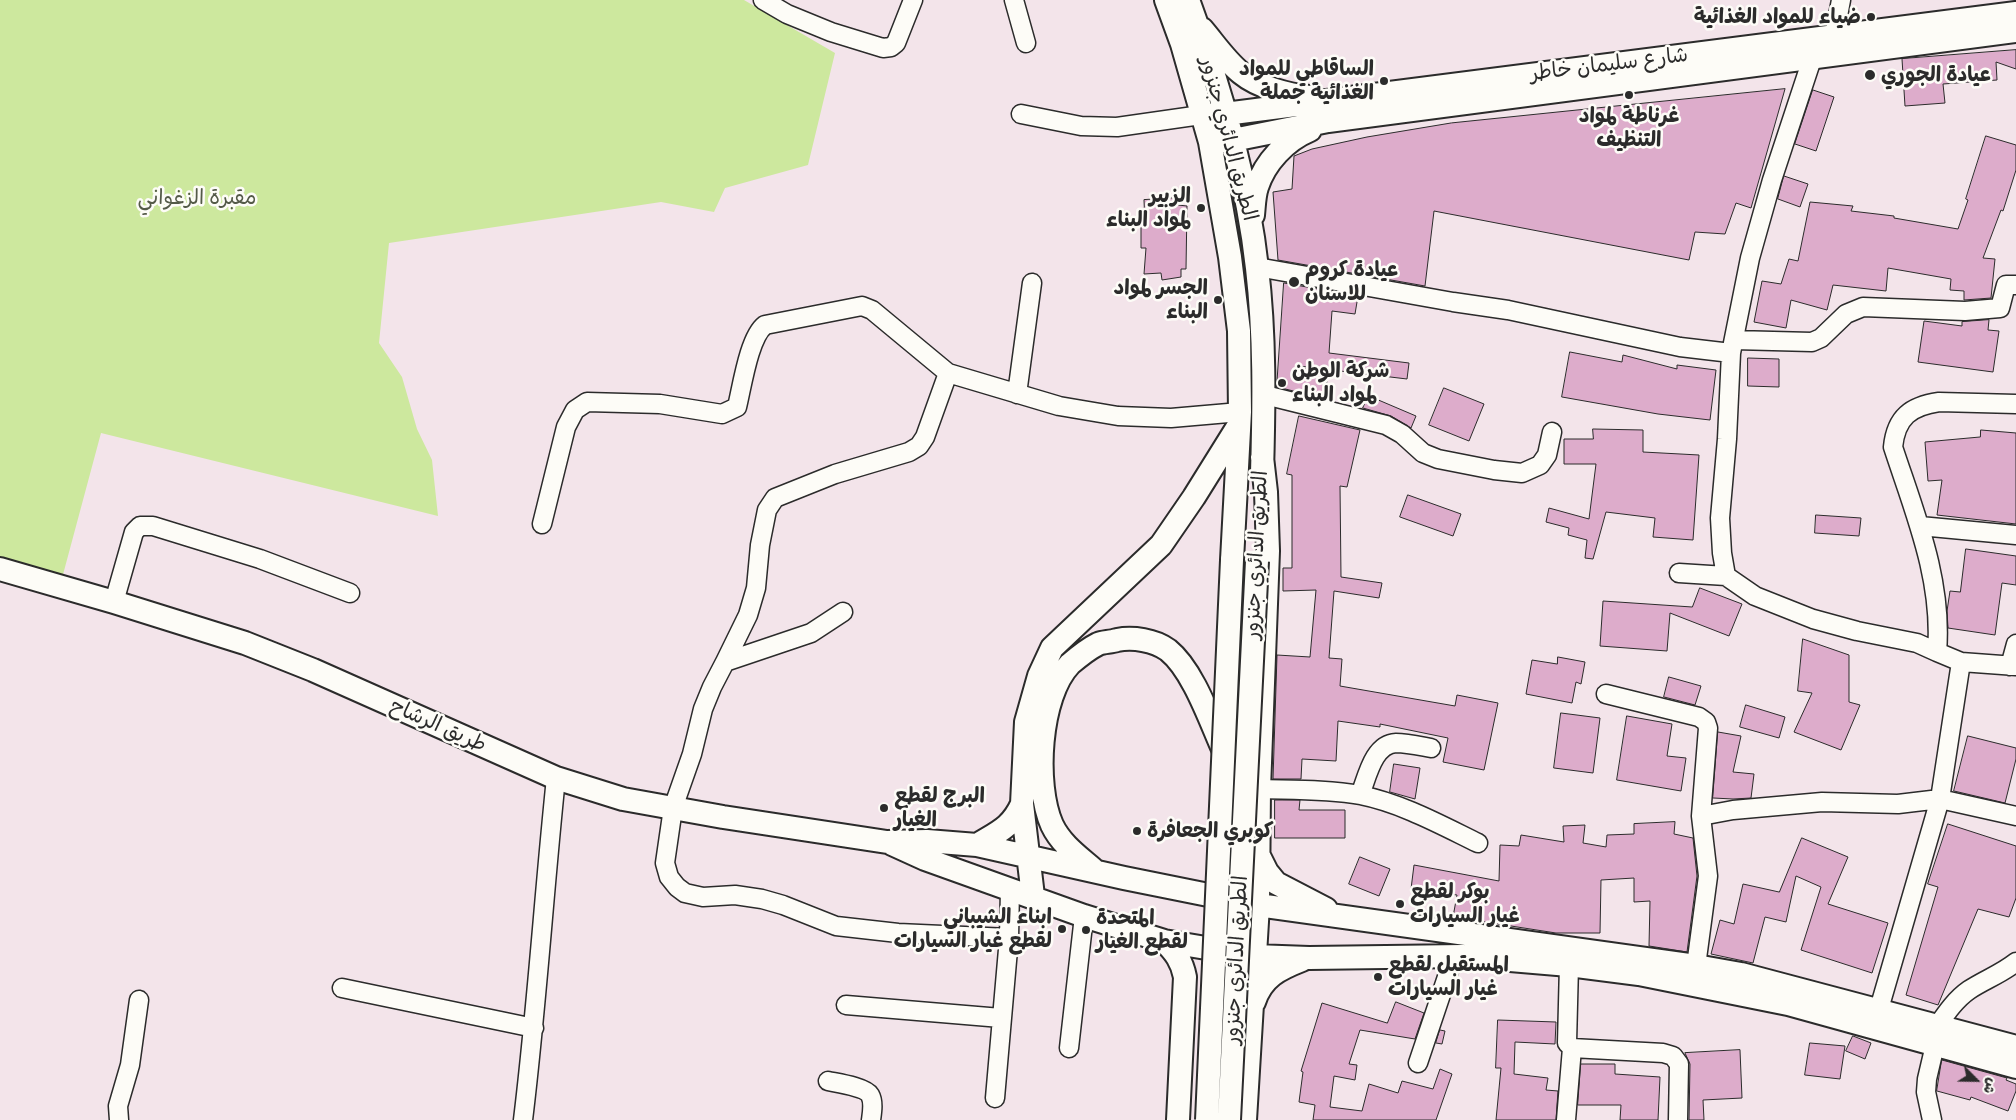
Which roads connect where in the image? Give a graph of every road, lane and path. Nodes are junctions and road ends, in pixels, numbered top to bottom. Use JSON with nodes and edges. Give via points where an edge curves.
{"nodes":[{"id":1,"x":914,"y":0,"type":"edge"},
{"id":2,"x":1014,"y":0,"type":"edge"},
{"id":3,"x":1166,"y":0,"type":"edge"},
{"id":4,"x":1188,"y":0,"type":"edge"},
{"id":5,"x":1841,"y":0,"type":"edge"},
{"id":6,"x":772,"y":2,"type":"edge"},
{"id":7,"x":2016,"y":12,"type":"edge"},
{"id":8,"x":1196,"y":22,"type":"junction"},
{"id":9,"x":2016,"y":31,"type":"edge"},
{"id":10,"x":1834,"y":37,"type":"junction"},
{"id":11,"x":1026,"y":43,"type":"dead end"},
{"id":12,"x":1812,"y":59,"type":"junction"},
{"id":13,"x":1336,"y":100,"type":"junction"},
{"id":14,"x":1021,"y":114,"type":"dead end"},
{"id":15,"x":1225,"y":114,"type":"junction"},
{"id":16,"x":1201,"y":115,"type":"junction"},
{"id":17,"x":1328,"y":121,"type":"junction"},
{"id":18,"x":1233,"y":140,"type":"junction"},
{"id":19,"x":1210,"y":142,"type":"junction"},
{"id":20,"x":1251,"y":228,"type":"junction"},
{"id":21,"x":1257,"y":267,"type":"junction"},
{"id":22,"x":1032,"y":283,"type":"dead end"},
{"id":23,"x":2016,"y":285,"type":"edge"},
{"id":24,"x":1732,"y":347,"type":"junction"},
{"id":25,"x":948,"y":373,"type":"junction"},
{"id":26,"x":1016,"y":394,"type":"junction"},
{"id":27,"x":1264,"y":395,"type":"junction"},
{"id":28,"x":2016,"y":404,"type":"edge"},
{"id":29,"x":1239,"y":418,"type":"junction"},
{"id":30,"x":1552,"y":432,"type":"dead end"},
{"id":31,"x":1262,"y":457,"type":"junction"},
{"id":32,"x":542,"y":524,"type":"dead end"},
{"id":33,"x":1920,"y":526,"type":"junction"},
{"id":34,"x":2016,"y":535,"type":"edge"},
{"id":35,"x":0,"y":569,"type":"edge"},
{"id":36,"x":1678,"y":573,"type":"dead end"},
{"id":37,"x":1726,"y":576,"type":"junction"},
{"id":38,"x":350,"y":593,"type":"dead end"},
{"id":39,"x":114,"y":602,"type":"junction"},
{"id":40,"x":843,"y":612,"type":"dead end"},
{"id":41,"x":2016,"y":644,"type":"edge"},
{"id":42,"x":1937,"y":652,"type":"junction"},
{"id":43,"x":725,"y":662,"type":"junction"},
{"id":44,"x":1961,"y":662,"type":"junction"},
{"id":45,"x":2013,"y":666,"type":"edge"},
{"id":46,"x":1606,"y":694,"type":"dead end"},
{"id":47,"x":1431,"y":748,"type":"dead end"},
{"id":48,"x":1223,"y":749,"type":"junction"},
{"id":49,"x":556,"y":778,"type":"junction"},
{"id":50,"x":1259,"y":789,"type":"junction"},
{"id":51,"x":1360,"y":795,"type":"junction"},
{"id":52,"x":1940,"y":799,"type":"junction"},
{"id":53,"x":1022,"y":804,"type":"junction"},
{"id":54,"x":673,"y":808,"type":"junction"},
{"id":55,"x":1701,"y":816,"type":"junction"},
{"id":56,"x":2016,"y":816,"type":"edge"},
{"id":57,"x":887,"y":842,"type":"junction"},
{"id":58,"x":1478,"y":844,"type":"dead end"},
{"id":59,"x":977,"y":845,"type":"junction"},
{"id":60,"x":1028,"y":856,"type":"junction"},
{"id":61,"x":1259,"y":856,"type":"junction"},
{"id":62,"x":1096,"y":871,"type":"junction"},
{"id":63,"x":1010,"y":889,"type":"junction"},
{"id":64,"x":1034,"y":896,"type":"junction"},
{"id":65,"x":1258,"y":905,"type":"junction"},
{"id":66,"x":1084,"y":916,"type":"junction"},
{"id":67,"x":1345,"y":918,"type":"junction"},
{"id":68,"x":1009,"y":938,"type":"junction"},
{"id":69,"x":1164,"y":941,"type":"junction"},
{"id":70,"x":1254,"y":956,"type":"junction"},
{"id":71,"x":1454,"y":956,"type":"junction"},
{"id":72,"x":1309,"y":958,"type":"junction"},
{"id":73,"x":2016,"y":962,"type":"edge"},
{"id":74,"x":1570,"y":965,"type":"junction"},
{"id":75,"x":1696,"y":966,"type":"junction"},
{"id":76,"x":342,"y":988,"type":"dead end"},
{"id":77,"x":139,"y":1000,"type":"dead end"},
{"id":78,"x":846,"y":1005,"type":"dead end"},
{"id":79,"x":1879,"y":1009,"type":"junction"},
{"id":80,"x":1001,"y":1018,"type":"junction"},
{"id":81,"x":1250,"y":1018,"type":"junction"},
{"id":82,"x":534,"y":1028,"type":"junction"},
{"id":83,"x":1937,"y":1035,"type":"junction"},
{"id":84,"x":2016,"y":1047,"type":"edge"},
{"id":85,"x":1069,"y":1048,"type":"dead end"},
{"id":86,"x":1572,"y":1048,"type":"junction"},
{"id":87,"x":1418,"y":1064,"type":"dead end"},
{"id":88,"x":2016,"y":1067,"type":"edge"},
{"id":89,"x":828,"y":1081,"type":"dead end"},
{"id":90,"x":995,"y":1098,"type":"dead end"},
{"id":91,"x":119,"y":1120,"type":"edge"},
{"id":92,"x":523,"y":1120,"type":"edge"},
{"id":93,"x":871,"y":1120,"type":"edge"},
{"id":94,"x":1178,"y":1120,"type":"edge"},
{"id":95,"x":1207,"y":1120,"type":"edge"},
{"id":96,"x":1229,"y":1120,"type":"edge"},
{"id":97,"x":1245,"y":1120,"type":"edge"},
{"id":98,"x":1566,"y":1120,"type":"edge"},
{"id":99,"x":1678,"y":1120,"type":"edge"},
{"id":100,"x":1932,"y":1120,"type":"edge"}],
"edges":[{"from":1,"to":6,"type":"street","via":[[896,43],[883,48],[787,14]]},
{"from":2,"to":11,"type":"street"},
{"from":3,"to":16,"type":"main road","name":"الطريق الدائري جنزور"},
{"from":4,"to":8,"type":"main road","name":"الطريق الدائري جنزور"},
{"from":5,"to":10,"type":"street"},
{"from":7,"to":10,"type":"main road","name":"شارع سليمان خاطر"},
{"from":8,"to":13,"type":"main road","via":[[1240,73],[1256,82],[1300,96]]},
{"from":8,"to":15,"type":"main road","name":"الطريق الدائري جنزور"},
{"from":9,"to":12,"type":"main road","name":"شارع سليمان خاطر"},
{"from":10,"to":13,"type":"main road","name":"شارع سليمان خاطر"},
{"from":12,"to":17,"type":"main road","name":"شارع سليمان خاطر"},
{"from":12,"to":24,"type":"street","via":[[1772,180]]},
{"from":13,"to":15,"type":"main road","name":"شارع سليمان خاطر"},
{"from":14,"to":16,"type":"street","via":[[1081,126],[1117,127]]},
{"from":15,"to":16,"type":"main road","name":"شارع سليمان خاطر"},
{"from":15,"to":18,"type":"main road","name":"الطريق الدائري جنزور"},
{"from":16,"to":19,"type":"main road","name":"الطريق الدائري جنزور"},
{"from":17,"to":18,"type":"main road","name":"شارع سليمان خاطر"},
{"from":17,"to":20,"type":"main road","via":[[1298,135],[1271,162],[1257,187]]},
{"from":18,"to":19,"type":"main road","name":"شارع سليمان خاطر"},
{"from":18,"to":20,"type":"main road","name":"الطريق الدائري جنزور"},
{"from":19,"to":29,"type":"main road","name":"الطريق الدائري جنزور","via":[[1238,322]]},
{"from":20,"to":21,"type":"main road","name":"الطريق الدائري جنزور"},
{"from":21,"to":24,"type":"street","via":[[1508,310],[1680,347]]},
{"from":21,"to":27,"type":"main road","name":"الطريق الدائري جنزور"},
{"from":22,"to":26,"type":"street"},
{"from":23,"to":24,"type":"street","via":[[2006,285],[2000,308],[1966,311],[1863,307],[1846,314],[1821,338],[1812,342]]},
{"from":24,"to":37,"type":"street","via":[[1720,518]]},
{"from":25,"to":26,"type":"street"},
{"from":25,"to":32,"type":"street","via":[[880,316],[862,306],[765,325],[757,334],[737,407],[731,411],[722,414],[660,404],[587,402],[575,410],[566,427]]},
{"from":25,"to":43,"type":"street","via":[[919,446],[775,498],[767,510],[756,588],[748,615]]},
{"from":26,"to":29,"type":"street","via":[[1059,406],[1118,416]]},
{"from":27,"to":30,"type":"street","via":[[1386,425],[1423,453],[1494,470],[1522,473],[1540,466],[1547,455]]},
{"from":27,"to":31,"type":"main road","name":"الطريق الدائري جنزور"},
{"from":28,"to":33,"type":"street","via":[[1933,402],[1908,413],[1900,423],[1894,434],[1893,447]]},
{"from":29,"to":48,"type":"main road","name":"الطريق الدائري جنزور","bridge":true},
{"from":29,"to":53,"type":"main road","via":[[1194,497],[1161,545],[1052,648],[1039,676],[1026,722]]},
{"from":31,"to":50,"type":"main road","via":[[1268,551]]},
{"from":31,"to":96,"type":"main road","name":"الطريق الدائري جنزور","bridge":true},
{"from":33,"to":34,"type":"street"},
{"from":33,"to":42,"type":"street","via":[[1932,574],[1939,634]]},
{"from":35,"to":39,"type":"main road","name":"طريق الرشاح"},
{"from":36,"to":37,"type":"street"},
{"from":37,"to":42,"type":"street","via":[[1755,596],[1813,619],[1917,643]]},
{"from":38,"to":39,"type":"street","via":[[242,554],[153,526],[140,526],[134,532]]},
{"from":39,"to":49,"type":"main road","name":"طريق الرشاح","via":[[245,643],[313,670]]},
{"from":40,"to":43,"type":"street","via":[[811,633]]},
{"from":41,"to":45,"type":"street"},
{"from":42,"to":44,"type":"street"},
{"from":43,"to":54,"type":"street","via":[[703,709],[692,754]]},
{"from":44,"to":45,"type":"street"},
{"from":44,"to":52,"type":"street"},
{"from":46,"to":55,"type":"street","via":[[1706,722]]},
{"from":47,"to":51,"type":"street","via":[[1395,743],[1384,746],[1376,756]]},
{"from":48,"to":62,"type":"main road","via":[[1188,675],[1166,649],[1144,640],[1123,639],[1099,644],[1070,664],[1052,696],[1044,736],[1044,799],[1061,840]]},
{"from":48,"to":95,"type":"main road","name":"الطريق الدائري جنزور","bridge":true},
{"from":49,"to":54,"type":"main road","name":"طريق الرشاح","via":[[624,799]]},
{"from":49,"to":82,"type":"street"},
{"from":50,"to":51,"type":"street"},
{"from":50,"to":61,"type":"main road"},
{"from":51,"to":58,"type":"street","via":[[1438,824]]},
{"from":52,"to":55,"type":"street","via":[[1898,804],[1822,802]]},
{"from":52,"to":56,"type":"street"},
{"from":52,"to":79,"type":"street"},
{"from":53,"to":59,"type":"main road","via":[[1010,824]]},
{"from":53,"to":60,"type":"main road"},
{"from":54,"to":57,"type":"main road","name":"طريق الرشاح"},
{"from":54,"to":68,"type":"street","via":[[665,863],[669,877],[685,893],[703,897],[735,895],[762,899],[836,926],[898,933]]},
{"from":55,"to":75,"type":"street","via":[[1708,876]]},
{"from":57,"to":59,"type":"main road"},
{"from":57,"to":63,"type":"main road"},
{"from":59,"to":60,"type":"main road"},
{"from":60,"to":62,"type":"main road"},
{"from":60,"to":64,"type":"main road"},
{"from":61,"to":65,"type":"main road"},
{"from":61,"to":67,"type":"main road","via":[[1276,883]]},
{"from":62,"to":65,"type":"main road"},
{"from":63,"to":64,"type":"main road"},
{"from":63,"to":68,"type":"street"},
{"from":64,"to":66,"type":"main road"},
{"from":65,"to":67,"type":"main road"},
{"from":65,"to":70,"type":"main road"},
{"from":66,"to":69,"type":"main road"},
{"from":66,"to":85,"type":"street"},
{"from":67,"to":75,"type":"main road"},
{"from":68,"to":80,"type":"street"},
{"from":69,"to":70,"type":"main road"},
{"from":69,"to":94,"type":"main road","via":[[1182,964],[1185,977]]},
{"from":70,"to":72,"type":"main road"},
{"from":70,"to":81,"type":"main road"},
{"from":71,"to":72,"type":"main road"},
{"from":71,"to":74,"type":"main road"},
{"from":71,"to":87,"type":"street"},
{"from":72,"to":81,"type":"main road","via":[[1268,977],[1257,993]]},
{"from":73,"to":83,"type":"street","via":[[1961,996]]},
{"from":74,"to":83,"type":"main road","via":[[1639,974]]},
{"from":74,"to":86,"type":"street","via":[[1567,1034]]},
{"from":75,"to":79,"type":"main road","via":[[1741,974]]},
{"from":76,"to":82,"type":"street"},
{"from":77,"to":91,"type":"street","via":[[130,1065],[118,1106]]},
{"from":78,"to":80,"type":"street"},
{"from":79,"to":83,"type":"main road"},
{"from":80,"to":90,"type":"street"},
{"from":81,"to":97,"type":"main road"},
{"from":82,"to":92,"type":"street"},
{"from":83,"to":84,"type":"main road"},
{"from":83,"to":88,"type":"main road"},
{"from":83,"to":100,"type":"street","via":[[1927,1085]]},
{"from":86,"to":98,"type":"street"},
{"from":86,"to":99,"type":"street","via":[[1673,1056],[1679,1064]]},
{"from":89,"to":93,"type":"street","via":[[867,1092],[872,1103]]}]}
